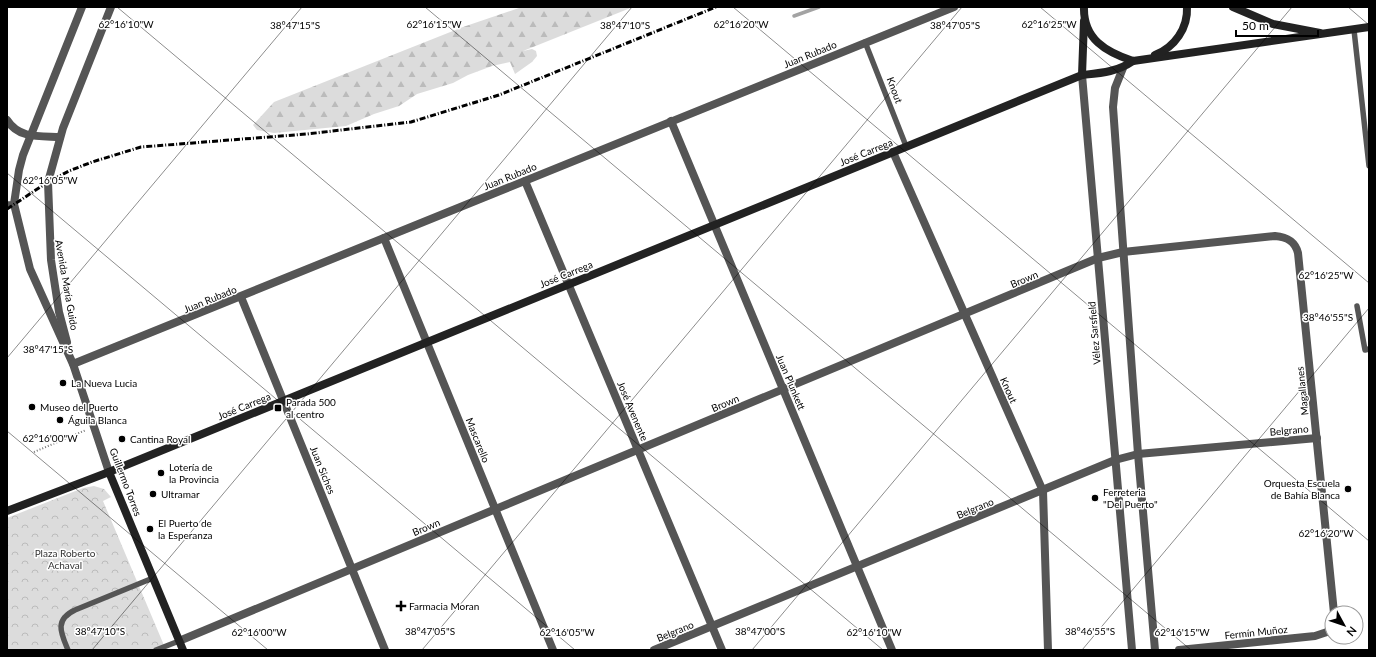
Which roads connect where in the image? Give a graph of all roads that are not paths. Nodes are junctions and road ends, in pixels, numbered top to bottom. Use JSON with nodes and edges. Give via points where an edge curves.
{"nodes":[{"id":1,"x":82,"y":7,"type":"edge"},
{"id":2,"x":111,"y":7,"type":"edge"},
{"id":3,"x":954,"y":7,"type":"edge"},
{"id":4,"x":1187,"y":7,"type":"edge"},
{"id":5,"x":1233,"y":7,"type":"edge"},
{"id":6,"x":1084,"y":11,"type":"edge"},
{"id":7,"x":1369,"y":27,"type":"edge"},
{"id":8,"x":1354,"y":30,"type":"junction"},
{"id":9,"x":1329,"y":34,"type":"junction"},
{"id":10,"x":865,"y":42,"type":"junction"},
{"id":11,"x":1147,"y":58,"type":"junction"},
{"id":12,"x":1133,"y":60,"type":"junction"},
{"id":13,"x":1123,"y":68,"type":"junction"},
{"id":14,"x":1082,"y":74,"type":"junction"},
{"id":15,"x":7,"y":120,"type":"edge"},
{"id":16,"x":671,"y":121,"type":"junction"},
{"id":17,"x":29,"y":136,"type":"junction"},
{"id":18,"x":60,"y":137,"type":"junction"},
{"id":19,"x":906,"y":146,"type":"junction"},
{"id":20,"x":893,"y":152,"type":"junction"},
{"id":21,"x":1369,"y":166,"type":"edge"},
{"id":22,"x":525,"y":181,"type":"junction"},
{"id":23,"x":10,"y":204,"type":"edge"},
{"id":24,"x":715,"y":224,"type":"junction"},
{"id":25,"x":384,"y":238,"type":"junction"},
{"id":26,"x":1292,"y":241,"type":"joint"},
{"id":27,"x":1124,"y":252,"type":"junction"},
{"id":28,"x":1098,"y":258,"type":"junction"},
{"id":29,"x":569,"y":284,"type":"junction"},
{"id":30,"x":241,"y":297,"type":"junction"},
{"id":31,"x":1357,"y":306,"type":"dead end"},
{"id":32,"x":965,"y":314,"type":"junction"},
{"id":33,"x":427,"y":342,"type":"junction"},
{"id":34,"x":1369,"y":349,"type":"edge"},
{"id":35,"x":73,"y":364,"type":"junction"},
{"id":36,"x":784,"y":390,"type":"junction"},
{"id":37,"x":284,"y":400,"type":"junction"},
{"id":38,"x":1316,"y":438,"type":"junction"},
{"id":39,"x":639,"y":450,"type":"junction"},
{"id":40,"x":1138,"y":454,"type":"junction"},
{"id":41,"x":1115,"y":460,"type":"junction"},
{"id":42,"x":109,"y":472,"type":"junction"},
{"id":43,"x":1043,"y":490,"type":"junction"},
{"id":44,"x":496,"y":509,"type":"junction"},
{"id":45,"x":7,"y":511,"type":"edge"},
{"id":46,"x":857,"y":566,"type":"junction"},
{"id":47,"x":352,"y":569,"type":"junction"},
{"id":48,"x":153,"y":578,"type":"junction"},
{"id":49,"x":1333,"y":605,"type":"edge"},
{"id":50,"x":712,"y":626,"type":"junction"},
{"id":51,"x":1324,"y":633,"type":"edge"},
{"id":52,"x":179,"y":641,"type":"junction"},
{"id":53,"x":68,"y":650,"type":"edge"},
{"id":54,"x":156,"y":650,"type":"edge"},
{"id":55,"x":182,"y":650,"type":"edge"},
{"id":56,"x":385,"y":650,"type":"edge"},
{"id":57,"x":553,"y":650,"type":"edge"},
{"id":58,"x":654,"y":650,"type":"edge"},
{"id":59,"x":722,"y":650,"type":"edge"},
{"id":60,"x":892,"y":650,"type":"edge"},
{"id":61,"x":1048,"y":650,"type":"edge"},
{"id":62,"x":1132,"y":650,"type":"edge"},
{"id":63,"x":1155,"y":650,"type":"edge"},
{"id":64,"x":1179,"y":650,"type":"edge"}],
"edges":[{"from":1,"to":17,"type":"street","name":"Avenida María Guido"},
{"from":2,"to":18,"type":"street","name":"Avenida María Guido"},
{"from":3,"to":10,"type":"street","name":"Juan Rubado"},
{"from":4,"to":11,"type":"main road","via":[[1183,29],[1174,43],[1162,53]]},
{"from":5,"to":9,"type":"main road","via":[[1273,24]]},
{"from":6,"to":12,"type":"main road","via":[[1089,31],[1099,45],[1113,54]]},
{"from":6,"to":14,"type":"main road","name":"Vélez Sarsfield"},
{"from":7,"to":8,"type":"main road"},
{"from":8,"to":9,"type":"main road"},
{"from":8,"to":21,"type":"lane"},
{"from":9,"to":11,"type":"main road"},
{"from":10,"to":16,"type":"street","name":"Juan Rubado"},
{"from":10,"to":19,"type":"lane","name":"Knout"},
{"from":11,"to":12,"type":"main road"},
{"from":12,"to":13,"type":"main road","name":"José Carrega"},
{"from":13,"to":14,"type":"main road","name":"José Carrega"},
{"from":13,"to":27,"type":"street","via":[[1115,88],[1113,107]]},
{"from":14,"to":19,"type":"main road","name":"José Carrega"},
{"from":14,"to":28,"type":"street","name":"Vélez Sarsfield"},
{"from":15,"to":17,"type":"street","via":[[19,132]]},
{"from":16,"to":22,"type":"street","name":"Juan Rubado"},
{"from":16,"to":24,"type":"street","name":"Juan Plunkett"},
{"from":17,"to":18,"type":"street"},
{"from":17,"to":23,"type":"street","name":"Avenida María Guido"},
{"from":18,"to":35,"type":"street","name":"Avenida María Guido","via":[[48,182],[49,233],[59,312]]},
{"from":19,"to":20,"type":"main road","name":"José Carrega"},
{"from":20,"to":24,"type":"main road","name":"José Carrega"},
{"from":20,"to":32,"type":"street","name":"Knout"},
{"from":22,"to":25,"type":"street","name":"Juan Rubado"},
{"from":22,"to":29,"type":"street","name":"José Avenente"},
{"from":23,"to":35,"type":"street","name":"Avenida María Guido","via":[[30,269]]},
{"from":24,"to":29,"type":"main road","name":"José Carrega"},
{"from":24,"to":36,"type":"street","name":"Juan Plunkett"},
{"from":25,"to":30,"type":"street","name":"Juan Rubado"},
{"from":25,"to":33,"type":"street","name":"Mascarello"},
{"from":26,"to":27,"type":"street","name":"Brown","via":[[1275,236]]},
{"from":26,"to":38,"type":"street","name":"Magallanes","via":[[1298,253]]},
{"from":27,"to":28,"type":"street","name":"Brown"},
{"from":27,"to":40,"type":"street"},
{"from":28,"to":32,"type":"street","name":"Brown"},
{"from":28,"to":41,"type":"street","name":"Vélez Sarsfield"},
{"from":29,"to":33,"type":"main road","name":"José Carrega"},
{"from":29,"to":39,"type":"street","name":"José Avenente"},
{"from":30,"to":35,"type":"street","name":"Juan Rubado"},
{"from":30,"to":37,"type":"street","name":"Juan Siches"},
{"from":31,"to":34,"type":"lane","via":[[1365,350]]},
{"from":32,"to":36,"type":"street","name":"Brown"},
{"from":32,"to":43,"type":"street","name":"Knout"},
{"from":33,"to":37,"type":"main road","name":"José Carrega"},
{"from":33,"to":44,"type":"street","name":"Mascarello"},
{"from":35,"to":42,"type":"street","name":"Guillermo Torres"},
{"from":36,"to":39,"type":"street","name":"Brown"},
{"from":36,"to":46,"type":"street","name":"Juan Plunkett"},
{"from":37,"to":42,"type":"main road","name":"José Carrega"},
{"from":37,"to":47,"type":"street","name":"Juan Siches"},
{"from":38,"to":40,"type":"street","name":"Belgrano"},
{"from":38,"to":49,"type":"street","name":"Magallanes"},
{"from":39,"to":44,"type":"street","name":"Brown"},
{"from":39,"to":50,"type":"street","name":"José Avenente"},
{"from":40,"to":41,"type":"street","name":"Belgrano"},
{"from":40,"to":63,"type":"street"},
{"from":41,"to":43,"type":"street","name":"Belgrano"},
{"from":41,"to":62,"type":"street","name":"Vélez Sarsfield"},
{"from":42,"to":45,"type":"main road","name":"José Carrega"},
{"from":42,"to":48,"type":"main road","name":"Guillermo Torres"},
{"from":43,"to":46,"type":"street","name":"Belgrano"},
{"from":43,"to":61,"type":"street","name":"Knout"},
{"from":44,"to":47,"type":"street","name":"Brown"},
{"from":44,"to":57,"type":"street","name":"Mascarello"},
{"from":46,"to":50,"type":"street","name":"Belgrano"},
{"from":46,"to":60,"type":"street","name":"Juan Plunkett"},
{"from":47,"to":52,"type":"street","name":"Brown"},
{"from":47,"to":56,"type":"street","name":"Juan Siches"},
{"from":48,"to":52,"type":"main road","name":"Guillermo Torres"},
{"from":48,"to":53,"type":"lane","via":[[65,616],[61,633]]},
{"from":50,"to":58,"type":"street","name":"Belgrano"},
{"from":50,"to":59,"type":"street","name":"José Avenente"},
{"from":51,"to":64,"type":"street","name":"Fermín Muñoz"},
{"from":52,"to":54,"type":"lane"},
{"from":52,"to":55,"type":"main road","name":"Guillermo Torres"}]}
